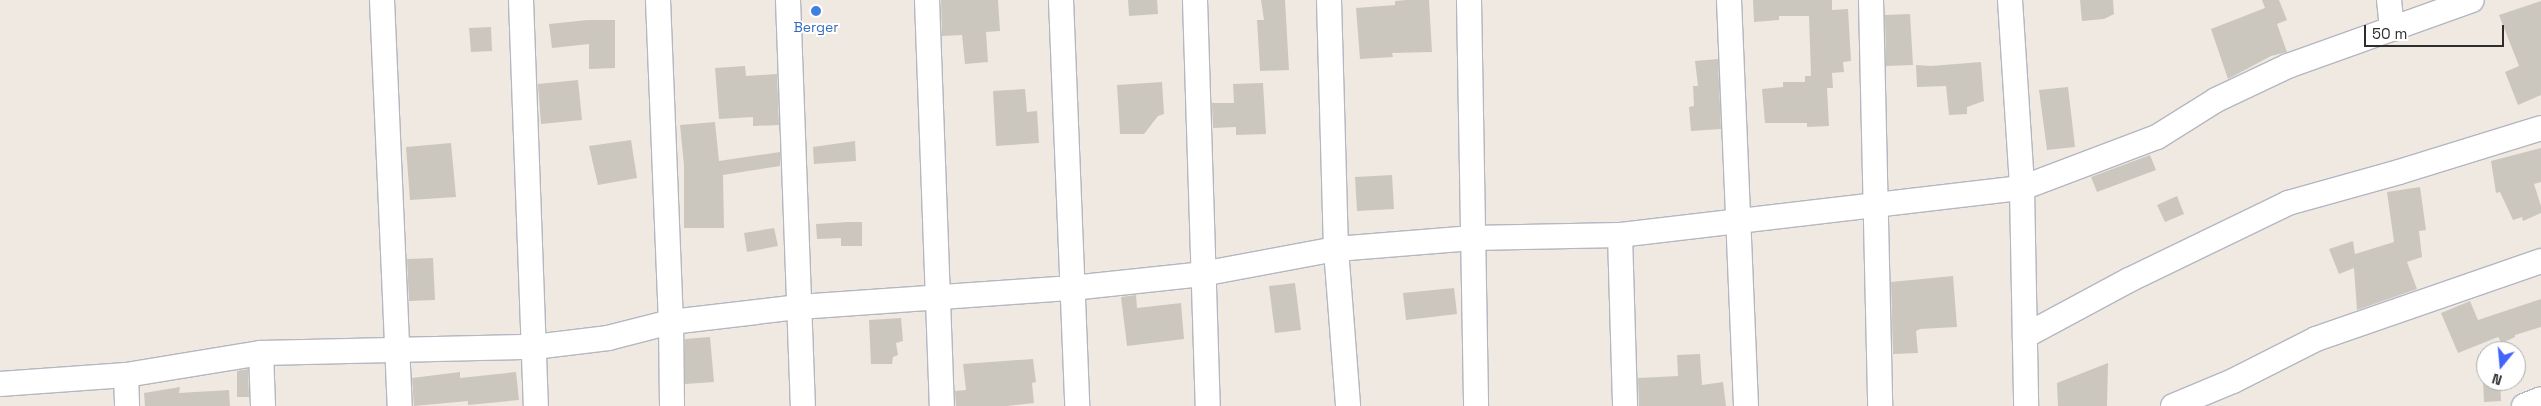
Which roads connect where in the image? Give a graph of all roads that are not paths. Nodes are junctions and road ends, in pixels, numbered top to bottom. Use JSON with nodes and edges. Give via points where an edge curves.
{"nodes":[{"id":1,"x":382,"y":0,"type":"edge"},
{"id":2,"x":521,"y":0,"type":"edge"},
{"id":3,"x":658,"y":0,"type":"edge"},
{"id":4,"x":788,"y":0,"type":"edge"},
{"id":5,"x":926,"y":0,"type":"edge"},
{"id":6,"x":1061,"y":0,"type":"edge"},
{"id":7,"x":1195,"y":0,"type":"edge"},
{"id":8,"x":1329,"y":0,"type":"edge"},
{"id":9,"x":1469,"y":0,"type":"edge"},
{"id":10,"x":1729,"y":0,"type":"edge"},
{"id":11,"x":1871,"y":0,"type":"edge"},
{"id":12,"x":2010,"y":0,"type":"edge"},
{"id":13,"x":2389,"y":0,"type":"edge"},
{"id":14,"x":2472,"y":0,"type":"edge"},
{"id":15,"x":2392,"y":29,"type":"junction"},
{"id":16,"x":2541,"y":128,"type":"edge"},
{"id":17,"x":2022,"y":188,"type":"junction"},
{"id":18,"x":1876,"y":206,"type":"junction"},
{"id":19,"x":1738,"y":222,"type":"junction"},
{"id":20,"x":1620,"y":235,"type":"junction"},
{"id":21,"x":1473,"y":238,"type":"junction"},
{"id":22,"x":1336,"y":250,"type":"junction"},
{"id":23,"x":2541,"y":261,"type":"edge"},
{"id":24,"x":1202,"y":274,"type":"junction"},
{"id":25,"x":1072,"y":288,"type":"junction"},
{"id":26,"x":939,"y":298,"type":"junction"},
{"id":27,"x":799,"y":307,"type":"junction"},
{"id":28,"x":671,"y":322,"type":"junction"},
{"id":29,"x":2025,"y":336,"type":"junction"},
{"id":30,"x":534,"y":347,"type":"junction"},
{"id":31,"x":399,"y":349,"type":"junction"},
{"id":32,"x":261,"y":353,"type":"junction"},
{"id":33,"x":126,"y":375,"type":"junction"},
{"id":34,"x":0,"y":384,"type":"edge"},
{"id":35,"x":2541,"y":399,"type":"edge"},
{"id":36,"x":127,"y":406,"type":"edge"},
{"id":37,"x":263,"y":406,"type":"edge"},
{"id":38,"x":400,"y":406,"type":"edge"},
{"id":39,"x":536,"y":406,"type":"edge"},
{"id":40,"x":672,"y":406,"type":"edge"},
{"id":41,"x":803,"y":406,"type":"edge"},
{"id":42,"x":942,"y":406,"type":"edge"},
{"id":43,"x":1077,"y":406,"type":"edge"},
{"id":44,"x":1208,"y":406,"type":"edge"},
{"id":45,"x":1348,"y":406,"type":"edge"},
{"id":46,"x":1476,"y":406,"type":"edge"},
{"id":47,"x":1625,"y":406,"type":"edge"},
{"id":48,"x":1746,"y":406,"type":"edge"},
{"id":49,"x":1880,"y":406,"type":"edge"},
{"id":50,"x":2026,"y":406,"type":"edge"},
{"id":51,"x":2173,"y":406,"type":"edge"},
{"id":52,"x":2524,"y":406,"type":"edge"}],
"edges":[{"from":1,"to":31,"type":"street"},
{"from":2,"to":30,"type":"street"},
{"from":3,"to":28,"type":"street"},
{"from":4,"to":27,"type":"street"},
{"from":5,"to":26,"type":"street"},
{"from":6,"to":25,"type":"street"},
{"from":7,"to":24,"type":"street"},
{"from":8,"to":22,"type":"street"},
{"from":9,"to":21,"type":"street"},
{"from":10,"to":19,"type":"street"},
{"from":11,"to":18,"type":"street"},
{"from":12,"to":17,"type":"street"},
{"from":13,"to":15,"type":"street"},
{"from":14,"to":15,"type":"street"},
{"from":15,"to":17,"type":"street","via":[[2288,66],[2216,100],[2157,137]]},
{"from":16,"to":29,"type":"street","via":[[2288,202],[2129,280]]},
{"from":17,"to":18,"type":"street","via":[[1927,197]]},
{"from":17,"to":29,"type":"street"},
{"from":18,"to":19,"type":"street"},
{"from":18,"to":49,"type":"street"},
{"from":19,"to":20,"type":"street"},
{"from":19,"to":48,"type":"street"},
{"from":20,"to":21,"type":"street"},
{"from":20,"to":47,"type":"street"},
{"from":21,"to":22,"type":"street"},
{"from":21,"to":46,"type":"street"},
{"from":22,"to":24,"type":"street"},
{"from":22,"to":45,"type":"street"},
{"from":23,"to":51,"type":"street","via":[[2316,339]]},
{"from":24,"to":25,"type":"street"},
{"from":24,"to":44,"type":"street"},
{"from":25,"to":26,"type":"street"},
{"from":25,"to":43,"type":"street"},
{"from":26,"to":27,"type":"street"},
{"from":26,"to":42,"type":"street"},
{"from":27,"to":28,"type":"street"},
{"from":27,"to":41,"type":"street"},
{"from":28,"to":30,"type":"street","via":[[608,338]]},
{"from":28,"to":40,"type":"street"},
{"from":29,"to":50,"type":"street"},
{"from":30,"to":31,"type":"street"},
{"from":30,"to":39,"type":"street"},
{"from":31,"to":32,"type":"street"},
{"from":31,"to":38,"type":"street"},
{"from":32,"to":33,"type":"street"},
{"from":32,"to":37,"type":"street"},
{"from":33,"to":34,"type":"street"},
{"from":33,"to":36,"type":"street"},
{"from":35,"to":52,"type":"street"}]}
